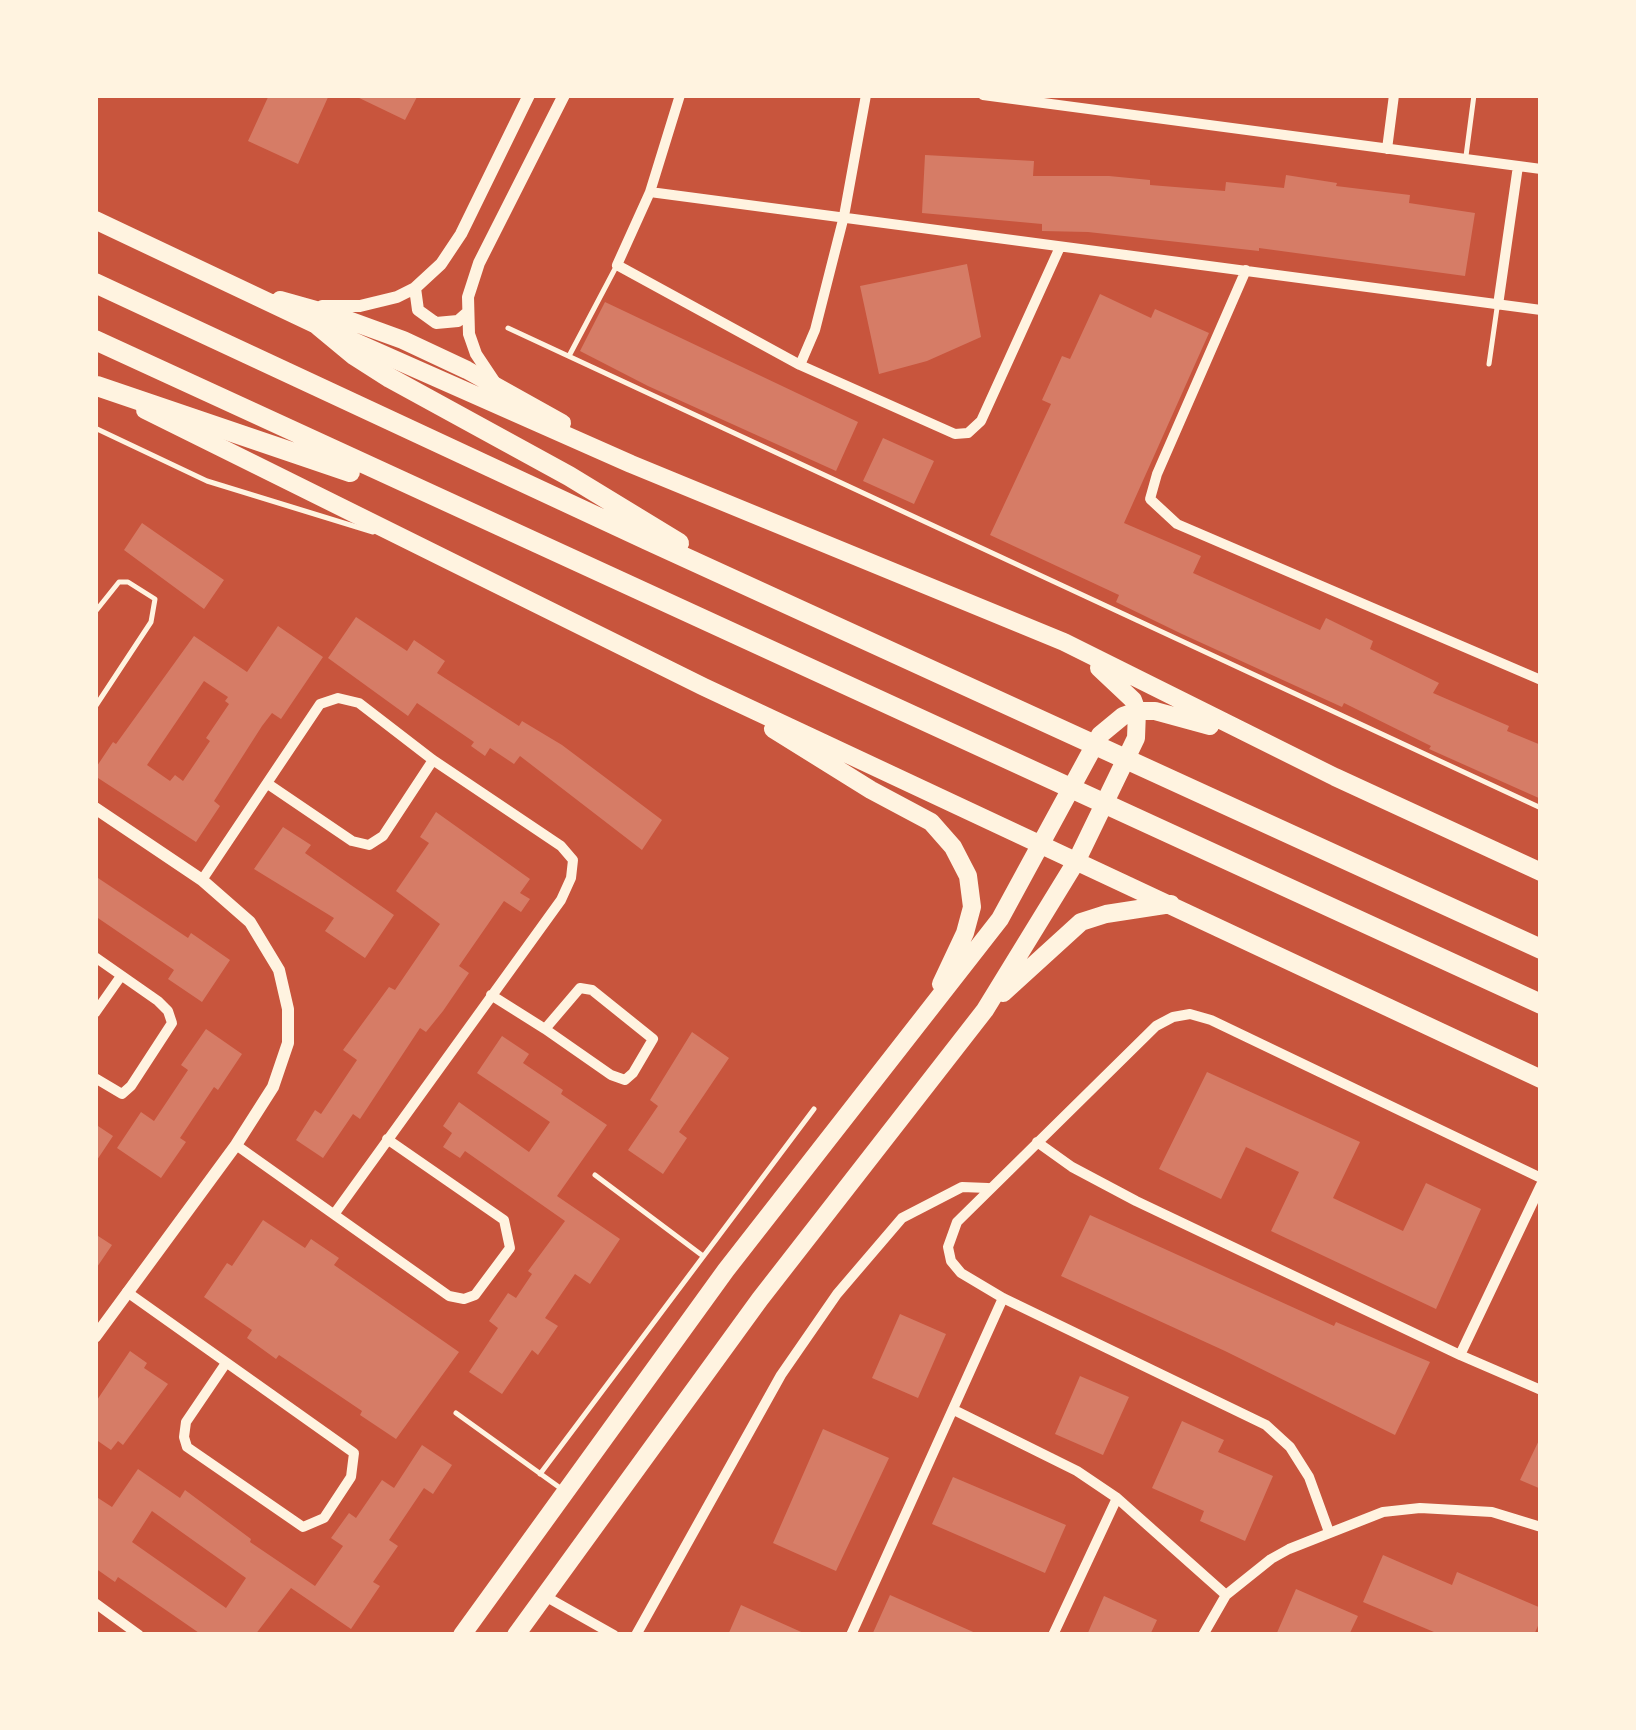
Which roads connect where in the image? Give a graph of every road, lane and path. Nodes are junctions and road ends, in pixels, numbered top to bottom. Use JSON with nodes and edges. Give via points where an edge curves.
{"nodes":[{"id":1,"x":529,"y":95,"type":"edge"},
{"id":2,"x":564,"y":95,"type":"edge"},
{"id":3,"x":680,"y":95,"type":"edge"},
{"id":4,"x":866,"y":95,"type":"edge"},
{"id":5,"x":983,"y":95,"type":"edge"},
{"id":6,"x":1394,"y":95,"type":"edge"},
{"id":7,"x":1474,"y":95,"type":"edge"},
{"id":8,"x":1387,"y":149,"type":"junction"},
{"id":9,"x":1465,"y":159,"type":"junction"},
{"id":10,"x":1518,"y":166,"type":"junction"},
{"id":11,"x":1541,"y":169,"type":"edge"},
{"id":12,"x":650,"y":192,"type":"junction"},
{"id":13,"x":844,"y":216,"type":"junction"},
{"id":14,"x":95,"y":220,"type":"edge"},
{"id":15,"x":1060,"y":247,"type":"junction"},
{"id":16,"x":616,"y":265,"type":"junction"},
{"id":17,"x":1246,"y":270,"type":"junction"},
{"id":18,"x":95,"y":283,"type":"edge"},
{"id":19,"x":415,"y":288,"type":"junction"},
{"id":20,"x":243,"y":291,"type":"junction"},
{"id":21,"x":1498,"y":305,"type":"junction"},
{"id":22,"x":304,"y":306,"type":"junction"},
{"id":23,"x":1541,"y":310,"type":"edge"},
{"id":24,"x":466,"y":314,"type":"junction"},
{"id":25,"x":319,"y":326,"type":"junction"},
{"id":26,"x":508,"y":328,"type":"dead end"},
{"id":27,"x":95,"y":340,"type":"edge"},
{"id":28,"x":569,"y":356,"type":"junction"},
{"id":29,"x":800,"y":364,"type":"junction"},
{"id":30,"x":1490,"y":364,"type":"dead end"},
{"id":31,"x":96,"y":386,"type":"edge"},
{"id":32,"x":498,"y":387,"type":"junction"},
{"id":33,"x":95,"y":428,"type":"edge"},
{"id":34,"x":631,"y":464,"type":"junction"},
{"id":35,"x":484,"y":520,"type":"junction"},
{"id":36,"x":417,"y":545,"type":"junction"},
{"id":37,"x":758,"y":591,"type":"junction"},
{"id":38,"x":95,"y":612,"type":"edge"},
{"id":39,"x":1064,"y":642,"type":"junction"},
{"id":40,"x":1541,"y":680,"type":"edge"},
{"id":41,"x":704,"y":687,"type":"junction"},
{"id":42,"x":95,"y":707,"type":"edge"},
{"id":43,"x":1138,"y":711,"type":"junction"},
{"id":44,"x":1271,"y":746,"type":"junction"},
{"id":45,"x":433,"y":760,"type":"junction"},
{"id":46,"x":268,"y":784,"type":"junction"},
{"id":47,"x":95,"y":808,"type":"edge"},
{"id":48,"x":1541,"y":808,"type":"edge"},
{"id":49,"x":1042,"y":844,"type":"junction"},
{"id":50,"x":1077,"y":860,"type":"junction"},
{"id":51,"x":1541,"y":872,"type":"edge"},
{"id":52,"x":202,"y":880,"type":"junction"},
{"id":53,"x":1171,"y":904,"type":"junction"},
{"id":54,"x":1541,"y":949,"type":"edge"},
{"id":55,"x":95,"y":957,"type":"edge"},
{"id":56,"x":122,"y":976,"type":"junction"},
{"id":57,"x":491,"y":995,"type":"junction"},
{"id":58,"x":1541,"y":1004,"type":"edge"},
{"id":59,"x":931,"y":1007,"type":"junction"},
{"id":60,"x":984,"y":1010,"type":"junction"},
{"id":61,"x":95,"y":1013,"type":"edge"},
{"id":62,"x":544,"y":1029,"type":"junction"},
{"id":63,"x":95,"y":1078,"type":"edge"},
{"id":64,"x":1541,"y":1080,"type":"edge"},
{"id":65,"x":814,"y":1108,"type":"dead end"},
{"id":66,"x":388,"y":1139,"type":"junction"},
{"id":67,"x":1037,"y":1142,"type":"junction"},
{"id":68,"x":236,"y":1146,"type":"junction"},
{"id":69,"x":595,"y":1176,"type":"dead end"},
{"id":70,"x":1541,"y":1182,"type":"edge"},
{"id":71,"x":988,"y":1188,"type":"junction"},
{"id":72,"x":335,"y":1213,"type":"junction"},
{"id":73,"x":703,"y":1256,"type":"junction"},
{"id":74,"x":128,"y":1292,"type":"junction"},
{"id":75,"x":1003,"y":1298,"type":"junction"},
{"id":76,"x":95,"y":1337,"type":"edge"},
{"id":77,"x":1460,"y":1356,"type":"junction"},
{"id":78,"x":226,"y":1363,"type":"junction"},
{"id":79,"x":1541,"y":1390,"type":"edge"},
{"id":80,"x":954,"y":1410,"type":"junction"},
{"id":81,"x":456,"y":1413,"type":"dead end"},
{"id":82,"x":540,"y":1474,"type":"junction"},
{"id":83,"x":565,"y":1492,"type":"junction"},
{"id":84,"x":1118,"y":1498,"type":"junction"},
{"id":85,"x":1541,"y":1528,"type":"edge"},
{"id":86,"x":1329,"y":1532,"type":"junction"},
{"id":87,"x":543,"y":1595,"type":"junction"},
{"id":88,"x":1226,"y":1595,"type":"junction"},
{"id":89,"x":95,"y":1603,"type":"edge"},
{"id":90,"x":139,"y":1635,"type":"edge"},
{"id":91,"x":462,"y":1635,"type":"edge"},
{"id":92,"x":516,"y":1635,"type":"edge"},
{"id":93,"x":614,"y":1635,"type":"edge"},
{"id":94,"x":636,"y":1635,"type":"edge"},
{"id":95,"x":851,"y":1635,"type":"edge"},
{"id":96,"x":1053,"y":1635,"type":"edge"},
{"id":97,"x":1203,"y":1635,"type":"edge"}],
"edges":[{"from":1,"to":19,"type":"street","via":[[461,234]]},
{"from":2,"to":24,"type":"street","via":[[479,264]]},
{"from":3,"to":12,"type":"street"},
{"from":4,"to":13,"type":"street"},
{"from":5,"to":8,"type":"street"},
{"from":6,"to":8,"type":"street"},
{"from":7,"to":9,"type":"lane"},
{"from":8,"to":9,"type":"street"},
{"from":9,"to":10,"type":"street"},
{"from":10,"to":11,"type":"street"},
{"from":10,"to":21,"type":"street"},
{"from":12,"to":13,"type":"street"},
{"from":12,"to":16,"type":"street"},
{"from":13,"to":15,"type":"street"},
{"from":13,"to":29,"type":"street"},
{"from":14,"to":20,"type":"main road"},
{"from":15,"to":17,"type":"street"},
{"from":15,"to":29,"type":"street","via":[[980,421],[968,433],[955,434]]},
{"from":16,"to":28,"type":"lane"},
{"from":16,"to":29,"type":"street"},
{"from":17,"to":21,"type":"street"},
{"from":17,"to":40,"type":"street","via":[[1150,500],[1177,524]]},
{"from":18,"to":37,"type":"highway"},
{"from":19,"to":22,"type":"street","via":[[360,306]]},
{"from":19,"to":24,"type":"street","via":[[426,318],[447,324]]},
{"from":20,"to":22,"type":"main road"},
{"from":20,"to":25,"type":"main road"},
{"from":21,"to":23,"type":"street"},
{"from":21,"to":30,"type":"lane"},
{"from":22,"to":32,"type":"main road","via":[[404,340]]},
{"from":24,"to":32,"type":"street","via":[[476,354]]},
{"from":25,"to":34,"type":"main road"},
{"from":25,"to":37,"type":"highway","via":[[390,378],[570,476]]},
{"from":26,"to":28,"type":"lane"},
{"from":27,"to":35,"type":"highway"},
{"from":28,"to":48,"type":"lane"},
{"from":31,"to":35,"type":"highway"},
{"from":31,"to":36,"type":"main road"},
{"from":32,"to":34,"type":"main road"},
{"from":33,"to":36,"type":"lane","via":[[207,481]]},
{"from":34,"to":39,"type":"main road"},
{"from":35,"to":58,"type":"highway"},
{"from":36,"to":41,"type":"main road"},
{"from":37,"to":54,"type":"highway"},
{"from":38,"to":42,"type":"lane","via":[[119,582],[155,599],[151,622]]},
{"from":39,"to":43,"type":"main road","via":[[1121,686]]},
{"from":39,"to":44,"type":"main road"},
{"from":41,"to":49,"type":"main road"},
{"from":41,"to":59,"type":"main road","via":[[931,822],[953,847],[968,876],[972,907]]},
{"from":43,"to":44,"type":"main road"},
{"from":43,"to":49,"type":"main road","via":[[1100,736]]},
{"from":43,"to":50,"type":"main road","via":[[1131,752]]},
{"from":44,"to":51,"type":"main road"},
{"from":45,"to":46,"type":"street","via":[[384,836],[369,844],[352,841]]},
{"from":45,"to":46,"type":"street","via":[[358,703],[338,698],[320,704]]},
{"from":45,"to":57,"type":"street","via":[[573,860],[561,900]]},
{"from":46,"to":52,"type":"street"},
{"from":47,"to":52,"type":"street"},
{"from":49,"to":50,"type":"main road"},
{"from":49,"to":59,"type":"main road","via":[[1000,919]]},
{"from":50,"to":53,"type":"main road"},
{"from":50,"to":60,"type":"main road"},
{"from":52,"to":68,"type":"street","via":[[250,922],[279,970],[288,1008],[288,1043],[273,1087]]},
{"from":53,"to":60,"type":"main road","via":[[1081,922]]},
{"from":53,"to":64,"type":"main road"},
{"from":55,"to":56,"type":"street"},
{"from":56,"to":61,"type":"street"},
{"from":56,"to":63,"type":"street","via":[[158,1001],[172,1023],[122,1094]]},
{"from":57,"to":62,"type":"street"},
{"from":57,"to":66,"type":"street"},
{"from":59,"to":83,"type":"main road","via":[[726,1270]]},
{"from":60,"to":87,"type":"main road"},
{"from":62,"to":62,"type":"street","via":[[625,1080],[653,1039],[592,990],[580,988]]},
{"from":65,"to":73,"type":"lane"},
{"from":66,"to":72,"type":"street"},
{"from":66,"to":72,"type":"street","via":[[504,1220],[510,1248],[475,1295],[448,1296]]},
{"from":67,"to":70,"type":"street","via":[[1156,1026],[1190,1014]]},
{"from":67,"to":71,"type":"street"},
{"from":67,"to":77,"type":"street","via":[[1121,1194]]},
{"from":68,"to":72,"type":"street"},
{"from":68,"to":74,"type":"street"},
{"from":69,"to":73,"type":"lane"},
{"from":70,"to":77,"type":"street"},
{"from":71,"to":75,"type":"street","via":[[957,1222],[951,1261]]},
{"from":71,"to":94,"type":"street","via":[[962,1187],[902,1218],[837,1294],[781,1375]]},
{"from":73,"to":82,"type":"lane"},
{"from":74,"to":76,"type":"street"},
{"from":74,"to":78,"type":"street"},
{"from":75,"to":80,"type":"street"},
{"from":75,"to":86,"type":"street","via":[[1266,1425],[1309,1477]]},
{"from":77,"to":79,"type":"street"},
{"from":78,"to":78,"type":"street","via":[[354,1453],[351,1478],[324,1518],[303,1527],[188,1447],[186,1422]]},
{"from":80,"to":84,"type":"street","via":[[1078,1470]]},
{"from":80,"to":95,"type":"street"},
{"from":81,"to":82,"type":"lane"},
{"from":82,"to":83,"type":"lane"},
{"from":83,"to":91,"type":"main road"},
{"from":84,"to":88,"type":"street"},
{"from":84,"to":96,"type":"street"},
{"from":85,"to":86,"type":"street","via":[[1492,1512],[1420,1508],[1383,1512]]},
{"from":86,"to":88,"type":"street","via":[[1271,1559]]},
{"from":87,"to":92,"type":"main road"},
{"from":87,"to":93,"type":"street"},
{"from":88,"to":97,"type":"street"},
{"from":89,"to":90,"type":"street"}]}
